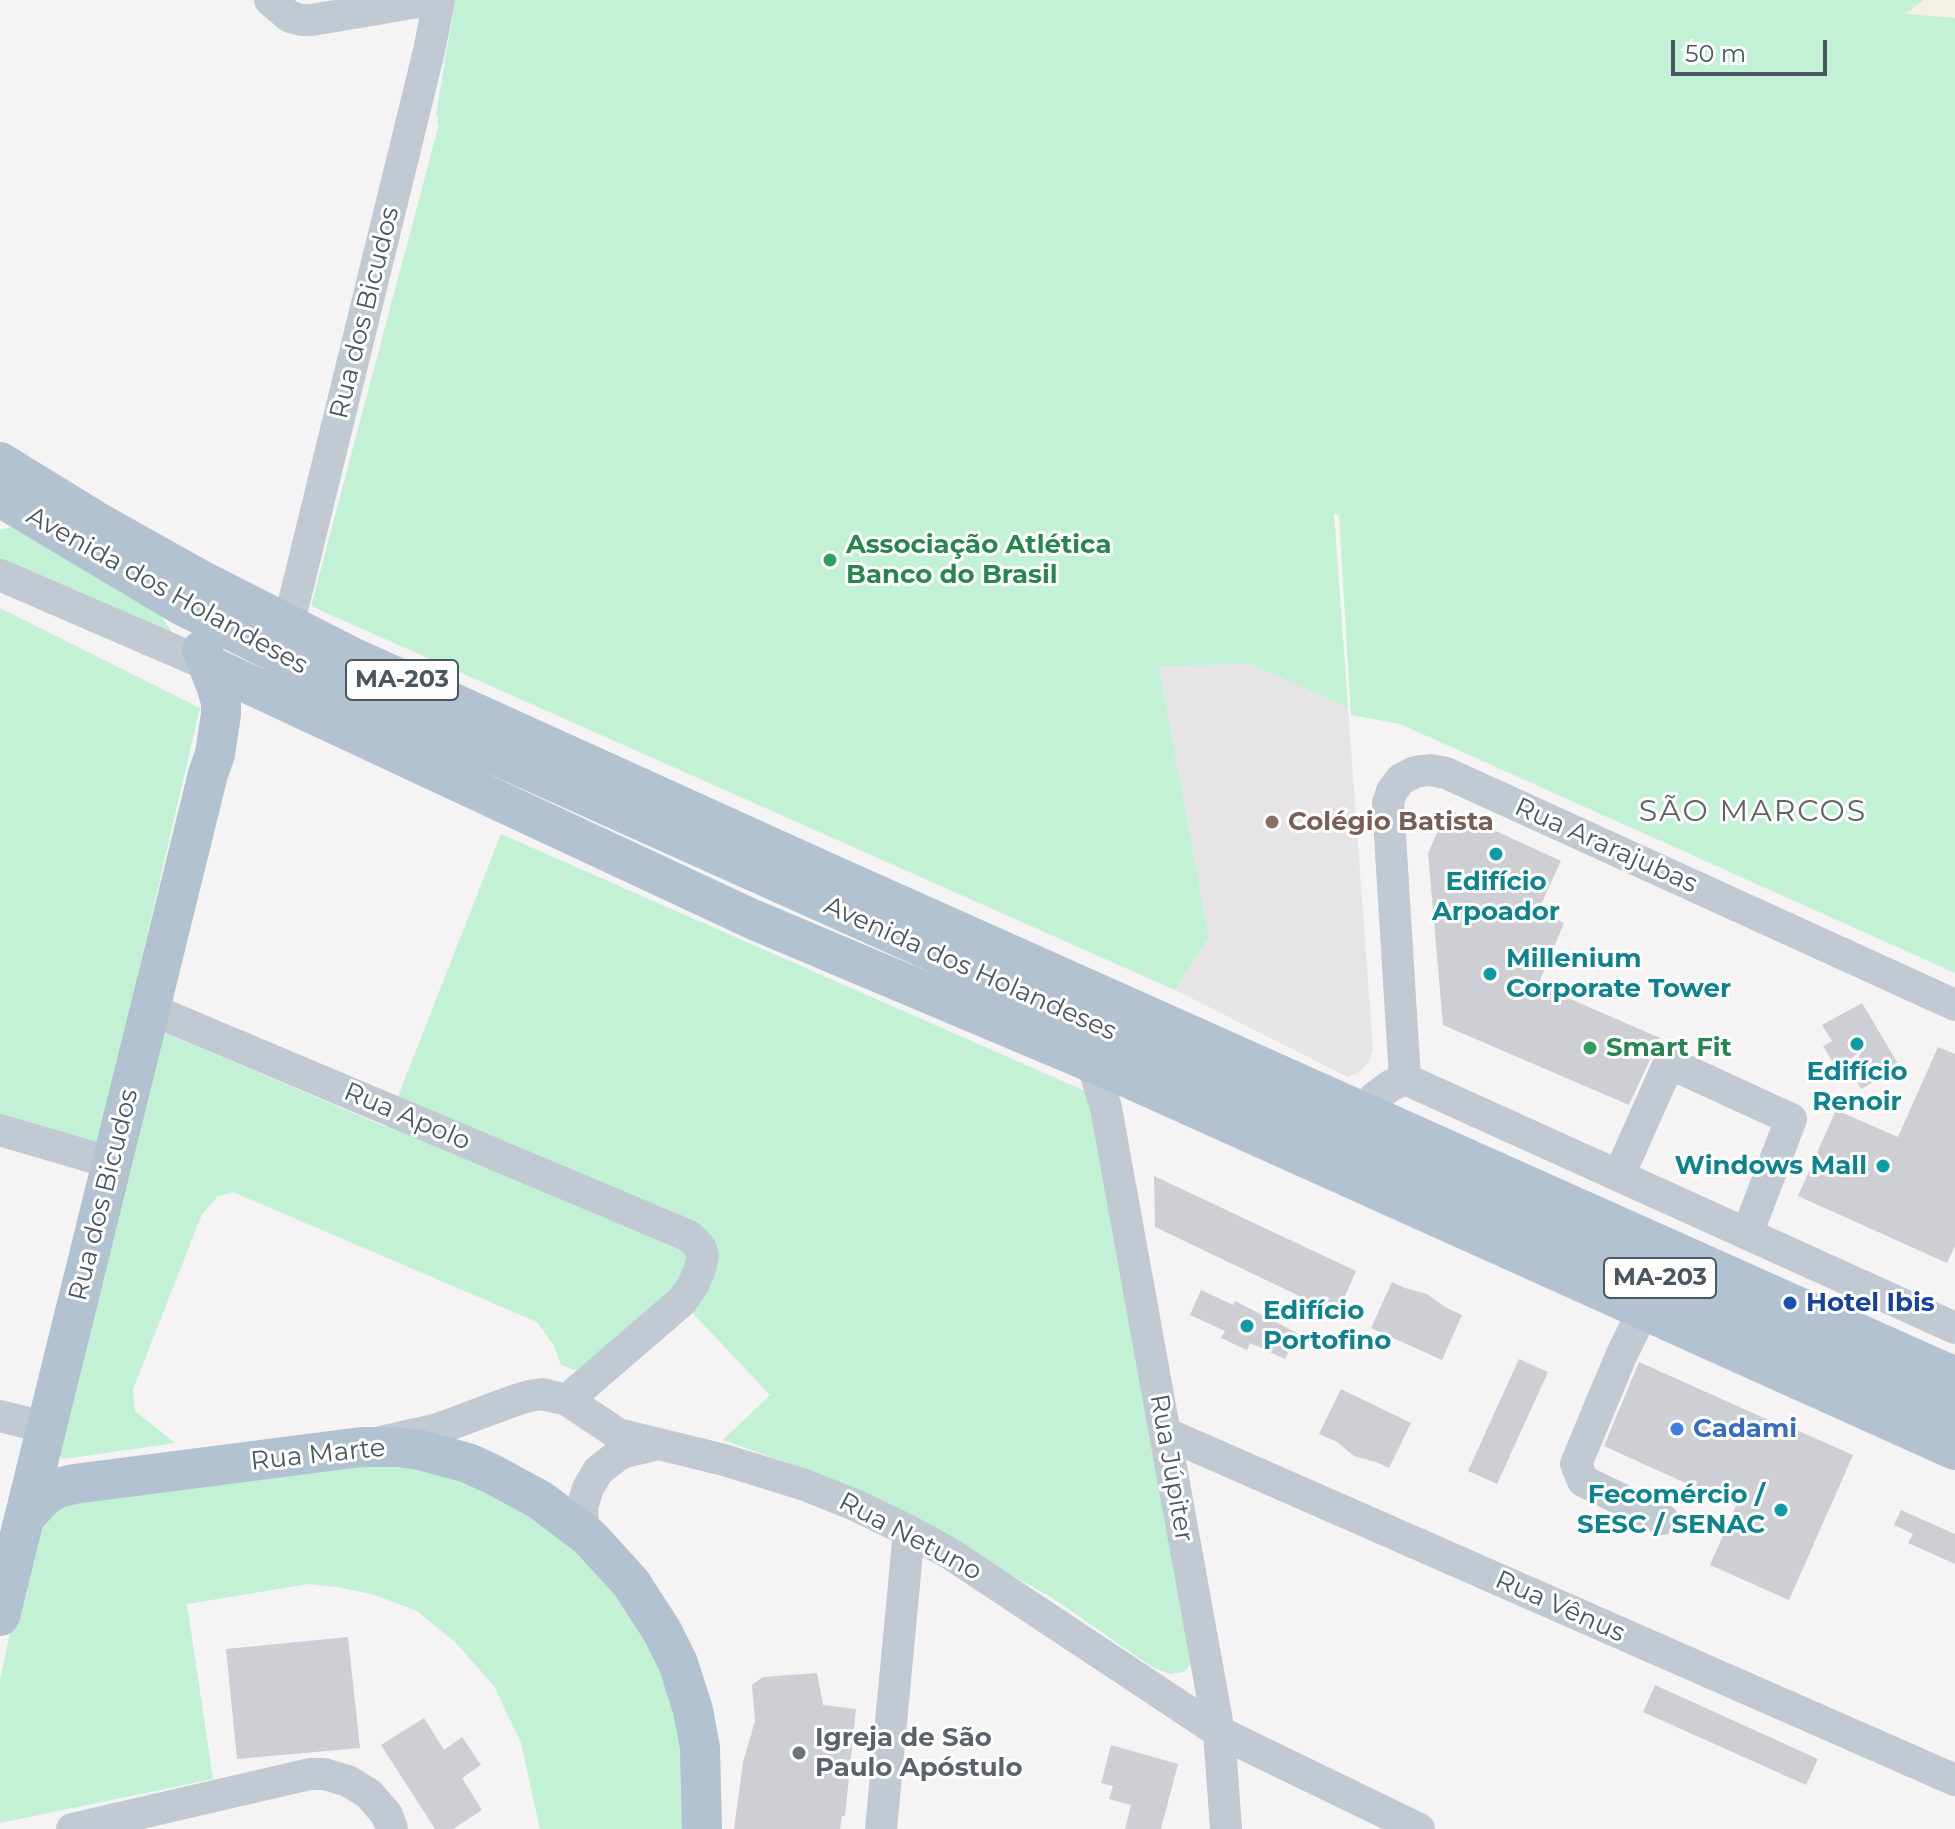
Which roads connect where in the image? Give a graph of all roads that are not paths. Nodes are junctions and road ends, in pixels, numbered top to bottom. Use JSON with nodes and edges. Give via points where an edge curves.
{"nodes":[{"id":1,"x":270,"y":0,"type":"edge"},
{"id":2,"x":430,"y":0,"type":"edge"},
{"id":3,"x":439,"y":0,"type":"edge"},
{"id":4,"x":0,"y":462,"type":"edge"},
{"id":5,"x":5,"y":505,"type":"edge"},
{"id":6,"x":0,"y":575,"type":"edge"},
{"id":7,"x":183,"y":606,"type":"junction"},
{"id":8,"x":288,"y":626,"type":"junction"},
{"id":9,"x":208,"y":665,"type":"junction"},
{"id":10,"x":307,"y":710,"type":"junction"},
{"id":11,"x":208,"y":774,"type":"junction"},
{"id":12,"x":619,"y":811,"type":"junction"},
{"id":13,"x":540,"y":820,"type":"junction"},
{"id":14,"x":1955,"y":1005,"type":"edge"},
{"id":15,"x":150,"y":1009,"type":"junction"},
{"id":16,"x":1123,"y":1062,"type":"junction"},
{"id":17,"x":1405,"y":1079,"type":"junction"},
{"id":18,"x":1366,"y":1129,"type":"junction"},
{"id":19,"x":0,"y":1130,"type":"edge"},
{"id":20,"x":112,"y":1163,"type":"junction"},
{"id":21,"x":1619,"y":1175,"type":"junction"},
{"id":22,"x":1546,"y":1227,"type":"junction"},
{"id":23,"x":1747,"y":1234,"type":"junction"},
{"id":24,"x":1593,"y":1286,"type":"junction"},
{"id":25,"x":1644,"y":1309,"type":"junction"},
{"id":26,"x":1955,"y":1328,"type":"edge"},
{"id":27,"x":1955,"y":1377,"type":"edge"},
{"id":28,"x":579,"y":1409,"type":"junction"},
{"id":29,"x":1955,"y":1411,"type":"edge"},
{"id":30,"x":0,"y":1416,"type":"edge"},
{"id":31,"x":1165,"y":1433,"type":"junction"},
{"id":32,"x":43,"y":1441,"type":"junction"},
{"id":33,"x":658,"y":1445,"type":"junction"},
{"id":34,"x":361,"y":1447,"type":"junction"},
{"id":35,"x":1955,"y":1450,"type":"edge"},
{"id":36,"x":591,"y":1481,"type":"junction"},
{"id":37,"x":74,"y":1484,"type":"junction"},
{"id":38,"x":24,"y":1518,"type":"junction"},
{"id":39,"x":1662,"y":1519,"type":"dead end"},
{"id":40,"x":909,"y":1531,"type":"junction"},
{"id":41,"x":589,"y":1537,"type":"junction"},
{"id":42,"x":0,"y":1616,"type":"edge"},
{"id":43,"x":1205,"y":1656,"type":"junction"},
{"id":44,"x":1150,"y":1688,"type":"junction"},
{"id":45,"x":1219,"y":1732,"type":"junction"},
{"id":46,"x":1273,"y":1758,"type":"junction"},
{"id":47,"x":1955,"y":1780,"type":"edge"},
{"id":48,"x":1223,"y":1785,"type":"junction"},
{"id":49,"x":87,"y":1827,"type":"edge"},
{"id":50,"x":392,"y":1829,"type":"edge"},
{"id":51,"x":702,"y":1829,"type":"edge"},
{"id":52,"x":881,"y":1829,"type":"edge"},
{"id":53,"x":1226,"y":1829,"type":"edge"},
{"id":54,"x":1419,"y":1829,"type":"edge"}],
"edges":[{"from":1,"to":2,"type":"street","via":[[302,20]]},
{"from":3,"to":8,"type":"street","name":"Rua dos Bicudos"},
{"from":4,"to":8,"type":"main road","name":"Avenida dos Holandeses","number":"MA-203","via":[[111,530]]},
{"from":5,"to":7,"type":"main road","name":"Avenida dos Holandeses","number":"MA-203"},
{"from":6,"to":9,"type":"street"},
{"from":7,"to":9,"type":"main road","name":"Rua dos Bicudos"},
{"from":7,"to":12,"type":"main road","name":"Avenida dos Holandeses","number":"MA-203","via":[[344,687]]},
{"from":8,"to":16,"type":"main road","name":"Avenida dos Holandeses","number":"MA-203","via":[[732,830]]},
{"from":9,"to":10,"type":"main road","name":"Avenida dos Holandeses"},
{"from":9,"to":11,"type":"main road","name":"Rua dos Bicudos","via":[[221,714]]},
{"from":10,"to":11,"type":"main road","name":"Rua dos Bicudos","via":[[280,709],[240,725]]},
{"from":10,"to":13,"type":"main road","name":"Avenida dos Holandeses"},
{"from":11,"to":15,"type":"main road","name":"Rua dos Bicudos"},
{"from":12,"to":13,"type":"main road"},
{"from":12,"to":16,"type":"main road","name":"Avenida dos Holandeses","number":"MA-203"},
{"from":13,"to":16,"type":"main road","name":"Avenida dos Holandeses","via":[[752,919]]},
{"from":14,"to":17,"type":"street","name":"Rua Ararajubas","via":[[1446,773],[1415,772],[1401,779],[1388,803]]},
{"from":15,"to":20,"type":"main road","name":"Rua dos Bicudos"},
{"from":15,"to":28,"type":"street","name":"Rua Apolo","via":[[689,1236],[703,1255],[693,1285]]},
{"from":16,"to":18,"type":"main road","name":"Avenida dos Holandeses","number":"MA-203"},
{"from":16,"to":24,"type":"main road","name":"Avenida dos Holandeses"},
{"from":16,"to":31,"type":"street","name":"Rua Júpiter"},
{"from":17,"to":18,"type":"street","via":[[1374,1098]]},
{"from":17,"to":21,"type":"street"},
{"from":18,"to":22,"type":"main road","name":"Avenida dos Holandeses","number":"MA-203"},
{"from":18,"to":27,"type":"main road","name":"Avenida dos Holandeses","number":"MA-203"},
{"from":19,"to":20,"type":"street"},
{"from":20,"to":32,"type":"main road","name":"Rua dos Bicudos"},
{"from":21,"to":23,"type":"street"},
{"from":21,"to":23,"type":"street","via":[[1669,1063],[1791,1119]]},
{"from":22,"to":24,"type":"main road"},
{"from":22,"to":29,"type":"main road","name":"Avenida dos Holandeses","number":"MA-203"},
{"from":23,"to":26,"type":"street"},
{"from":24,"to":25,"type":"main road","name":"Avenida dos Holandeses"},
{"from":25,"to":35,"type":"main road","name":"Avenida dos Holandeses"},
{"from":25,"to":39,"type":"street","via":[[1576,1464],[1583,1481]]},
{"from":28,"to":33,"type":"street","name":"Rua Netuno","via":[[618,1434]]},
{"from":28,"to":34,"type":"street","name":"Rua Netuno","via":[[542,1394],[529,1396],[452,1425]]},
{"from":28,"to":36,"type":"street","via":[[598,1452]]},
{"from":30,"to":32,"type":"street"},
{"from":31,"to":43,"type":"street","name":"Rua Júpiter"},
{"from":31,"to":47,"type":"street","name":"Rua Vênus"},
{"from":32,"to":37,"type":"main road","via":[[43,1463]]},
{"from":32,"to":38,"type":"main road","name":"Rua dos Bicudos"},
{"from":33,"to":36,"type":"street","via":[[617,1456]]},
{"from":33,"to":40,"type":"street","name":"Rua Netuno","via":[[805,1485]]},
{"from":34,"to":37,"type":"main road","name":"Rua Marte"},
{"from":34,"to":41,"type":"main road","name":"Rua Marte","via":[[420,1450],[468,1463],[540,1500]]},
{"from":36,"to":41,"type":"street","via":[[582,1507]]},
{"from":37,"to":38,"type":"main road","name":"Rua Marte","via":[[44,1496]]},
{"from":38,"to":42,"type":"main road","name":"Rua dos Bicudos"},
{"from":40,"to":44,"type":"street","name":"Rua Netuno"},
{"from":40,"to":52,"type":"street"},
{"from":41,"to":51,"type":"main road","name":"Rua Marte","via":[[631,1583],[678,1663],[700,1748]]},
{"from":43,"to":44,"type":"street","via":[[1183,1678]]},
{"from":43,"to":45,"type":"street","name":"Rua Júpiter"},
{"from":44,"to":45,"type":"street","name":"Rua Netuno"},
{"from":45,"to":46,"type":"street","name":"Rua Netuno"},
{"from":45,"to":48,"type":"street","name":"Rua Júpiter"},
{"from":46,"to":48,"type":"street","via":[[1248,1763]]},
{"from":46,"to":54,"type":"street","name":"Rua Netuno"},
{"from":48,"to":53,"type":"street","name":"Rua Júpiter"},
{"from":49,"to":50,"type":"street","via":[[324,1774],[369,1794]]}]}
